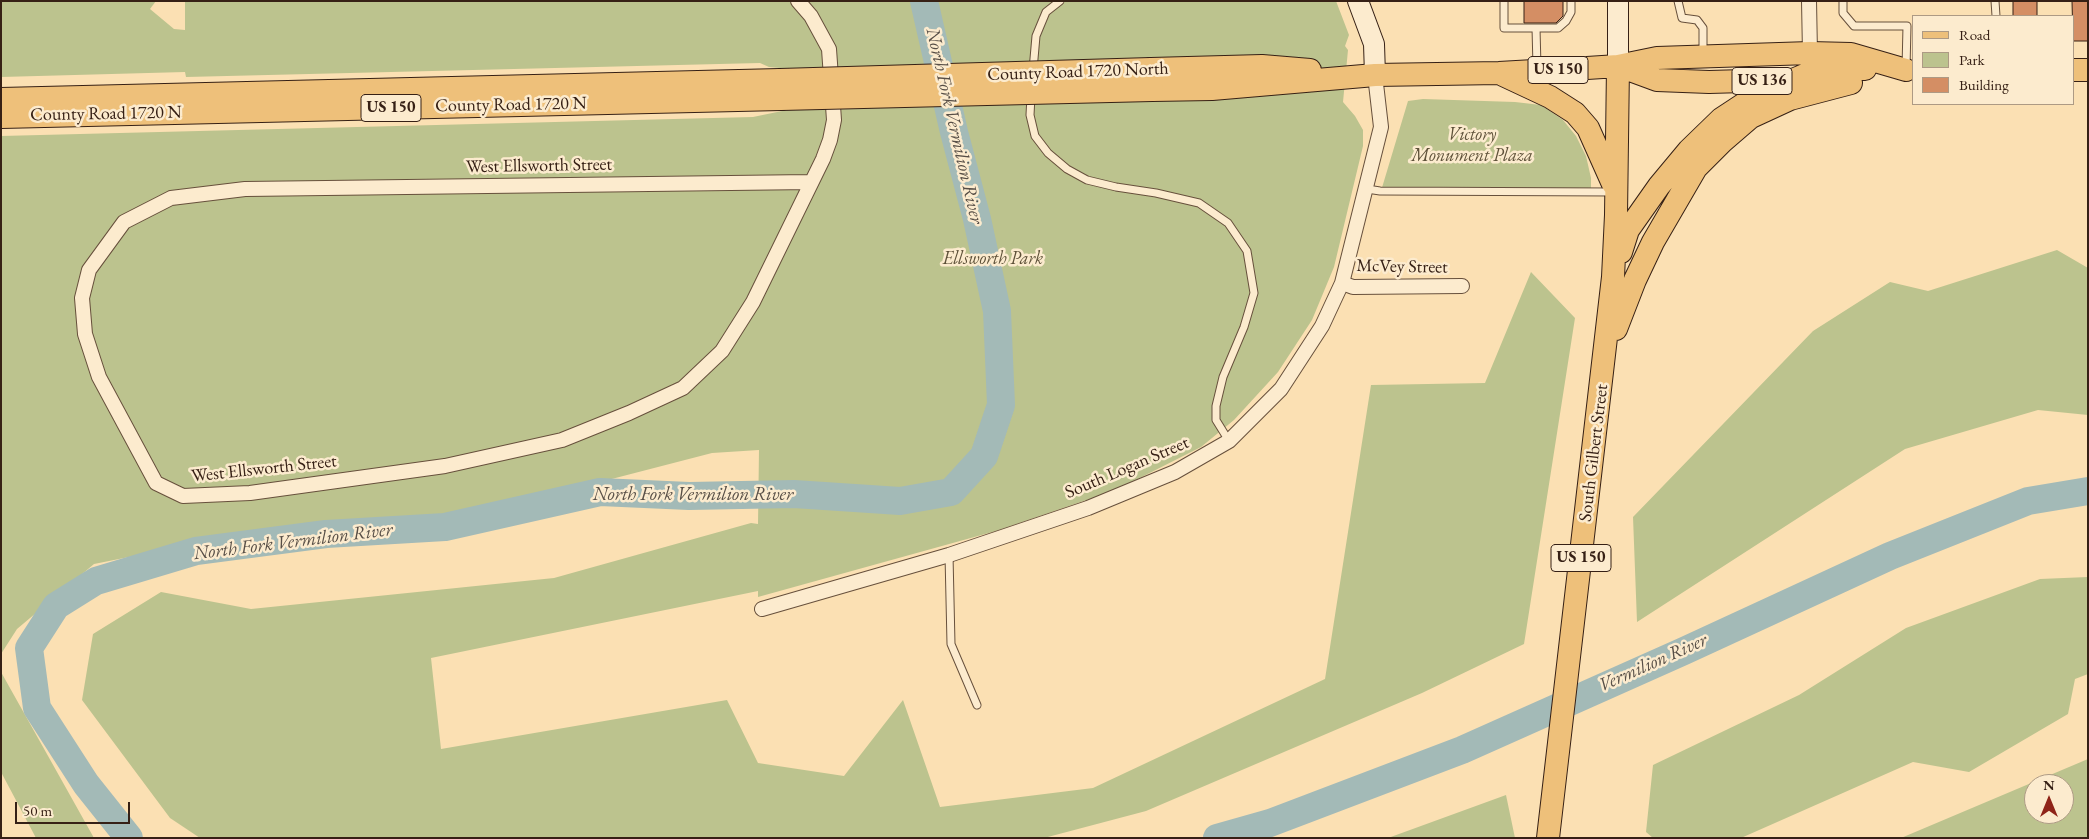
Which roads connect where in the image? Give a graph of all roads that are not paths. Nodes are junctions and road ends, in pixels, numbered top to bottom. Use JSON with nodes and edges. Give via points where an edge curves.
{"nodes":[{"id":1,"x":798,"y":1,"type":"edge"},
{"id":2,"x":1060,"y":1,"type":"edge"},
{"id":3,"x":1358,"y":1,"type":"edge"},
{"id":4,"x":1504,"y":1,"type":"edge"},
{"id":5,"x":1571,"y":1,"type":"edge"},
{"id":6,"x":1618,"y":1,"type":"edge"},
{"id":7,"x":1678,"y":1,"type":"edge"},
{"id":8,"x":1809,"y":1,"type":"edge"},
{"id":9,"x":1843,"y":1,"type":"edge"},
{"id":10,"x":1995,"y":1,"type":"edge"},
{"id":11,"x":1996,"y":15,"type":"edge"},
{"id":12,"x":1536,"y":28,"type":"junction"},
{"id":13,"x":1810,"y":53,"type":"junction"},
{"id":14,"x":1703,"y":58,"type":"junction"},
{"id":15,"x":1618,"y":66,"type":"junction"},
{"id":16,"x":2074,"y":70,"type":"edge"},
{"id":17,"x":2088,"y":70,"type":"edge"},
{"id":18,"x":1537,"y":71,"type":"junction"},
{"id":19,"x":1910,"y":71,"type":"edge"},
{"id":20,"x":1499,"y":73,"type":"junction"},
{"id":21,"x":1375,"y":75,"type":"junction"},
{"id":22,"x":1033,"y":76,"type":"dead end"},
{"id":23,"x":1794,"y":79,"type":"junction"},
{"id":24,"x":1851,"y":84,"type":"junction"},
{"id":25,"x":1032,"y":86,"type":"dead end"},
{"id":26,"x":780,"y":90,"type":"junction"},
{"id":27,"x":1,"y":99,"type":"edge"},
{"id":28,"x":1,"y":117,"type":"edge"},
{"id":29,"x":811,"y":182,"type":"junction"},
{"id":30,"x":1367,"y":189,"type":"junction"},
{"id":31,"x":1616,"y":192,"type":"junction"},
{"id":32,"x":1624,"y":279,"type":"junction"},
{"id":33,"x":1342,"y":284,"type":"junction"},
{"id":34,"x":1462,"y":286,"type":"dead end"},
{"id":35,"x":1229,"y":441,"type":"junction"},
{"id":36,"x":949,"y":555,"type":"junction"},
{"id":37,"x":762,"y":609,"type":"dead end"},
{"id":38,"x":977,"y":705,"type":"dead end"},
{"id":39,"x":1548,"y":838,"type":"edge"}],
"edges":[{"from":1,"to":29,"type":"street","name":"West Ellsworth Street","via":[[811,16],[829,48],[834,120],[823,159]]},
{"from":2,"to":22,"type":"lane","via":[[1046,12],[1036,36]]},
{"from":3,"to":21,"type":"street","via":[[1374,44]]},
{"from":4,"to":12,"type":"lane","via":[[1504,28]]},
{"from":5,"to":12,"type":"lane","via":[[1571,12],[1558,28]]},
{"from":6,"to":15,"type":"street"},
{"from":7,"to":14,"type":"lane","via":[[1682,18],[1697,20],[1703,28]]},
{"from":8,"to":13,"type":"street"},
{"from":9,"to":19,"type":"lane","via":[[1843,13],[1854,26],[1907,26]]},
{"from":10,"to":11,"type":"lane"},
{"from":12,"to":18,"type":"lane"},
{"from":13,"to":14,"type":"main road","number":"US 136"},
{"from":13,"to":19,"type":"main road","number":"US 136","via":[[1851,54]]},
{"from":14,"to":15,"type":"main road","number":"US 136","via":[[1657,58]]},
{"from":15,"to":18,"type":"main road","name":"County Road 1720 North","number":"US 150"},
{"from":15,"to":23,"type":"main road","number":"US 136","via":[[1657,80]]},
{"from":15,"to":31,"type":"main road","name":"South Gilbert Street","number":"US 150"},
{"from":16,"to":17,"type":"main road"},
{"from":18,"to":20,"type":"main road","name":"County Road 1720 North","number":"US 150"},
{"from":19,"to":23,"type":"main road","via":[[1849,68],[1812,72]]},
{"from":19,"to":24,"type":"main road","number":"US 136"},
{"from":20,"to":21,"type":"main road","name":"County Road 1720 North","number":"US 150"},
{"from":20,"to":31,"type":"main road","via":[[1550,97],[1575,113],[1588,128]]},
{"from":21,"to":26,"type":"main road","name":"County Road 1720 North","number":"US 150","bridge":true,"via":[[1212,89],[1152,80]]},
{"from":21,"to":30,"type":"street","name":"South Logan Street","via":[[1381,127]]},
{"from":23,"to":24,"type":"main road","number":"US 136","via":[[1822,78]]},
{"from":23,"to":32,"type":"main road","via":[[1759,94],[1721,120],[1689,150],[1628,230]]},
{"from":24,"to":32,"type":"main road","via":[[1790,99],[1751,117],[1696,168]]},
{"from":25,"to":35,"type":"lane","via":[[1030,115],[1036,136],[1048,153],[1067,169],[1087,180],[1199,203],[1228,223],[1247,251],[1254,293],[1223,377],[1216,406],[1216,420]]},
{"from":26,"to":27,"type":"main road","name":"County Road 1720 N","number":"US 150"},
{"from":26,"to":28,"type":"main road","name":"County Road 1720 N","number":"US 150"},
{"from":29,"to":29,"type":"street","name":"West Ellsworth Street","via":[[245,189],[171,198],[124,222],[89,270],[82,298],[85,334],[99,377],[156,483],[183,496],[250,493],[445,466],[562,440],[683,388],[722,350],[753,302]]},
{"from":30,"to":31,"type":"lane"},
{"from":30,"to":33,"type":"street","name":"South Logan Street"},
{"from":31,"to":32,"type":"main road","name":"South Gilbert Street","number":"US 150"},
{"from":32,"to":39,"type":"main road","name":"South Gilbert Street","number":"US 150","via":[[1605,360]]},
{"from":33,"to":34,"type":"street","name":"McVey Street","via":[[1353,287]]},
{"from":33,"to":35,"type":"street","name":"South Logan Street","via":[[1322,326],[1281,388]]},
{"from":35,"to":36,"type":"street","name":"South Logan Street","via":[[1174,472],[1088,508]]},
{"from":36,"to":37,"type":"street","name":"South Logan Street"},
{"from":36,"to":38,"type":"lane","via":[[952,644]]}]}
